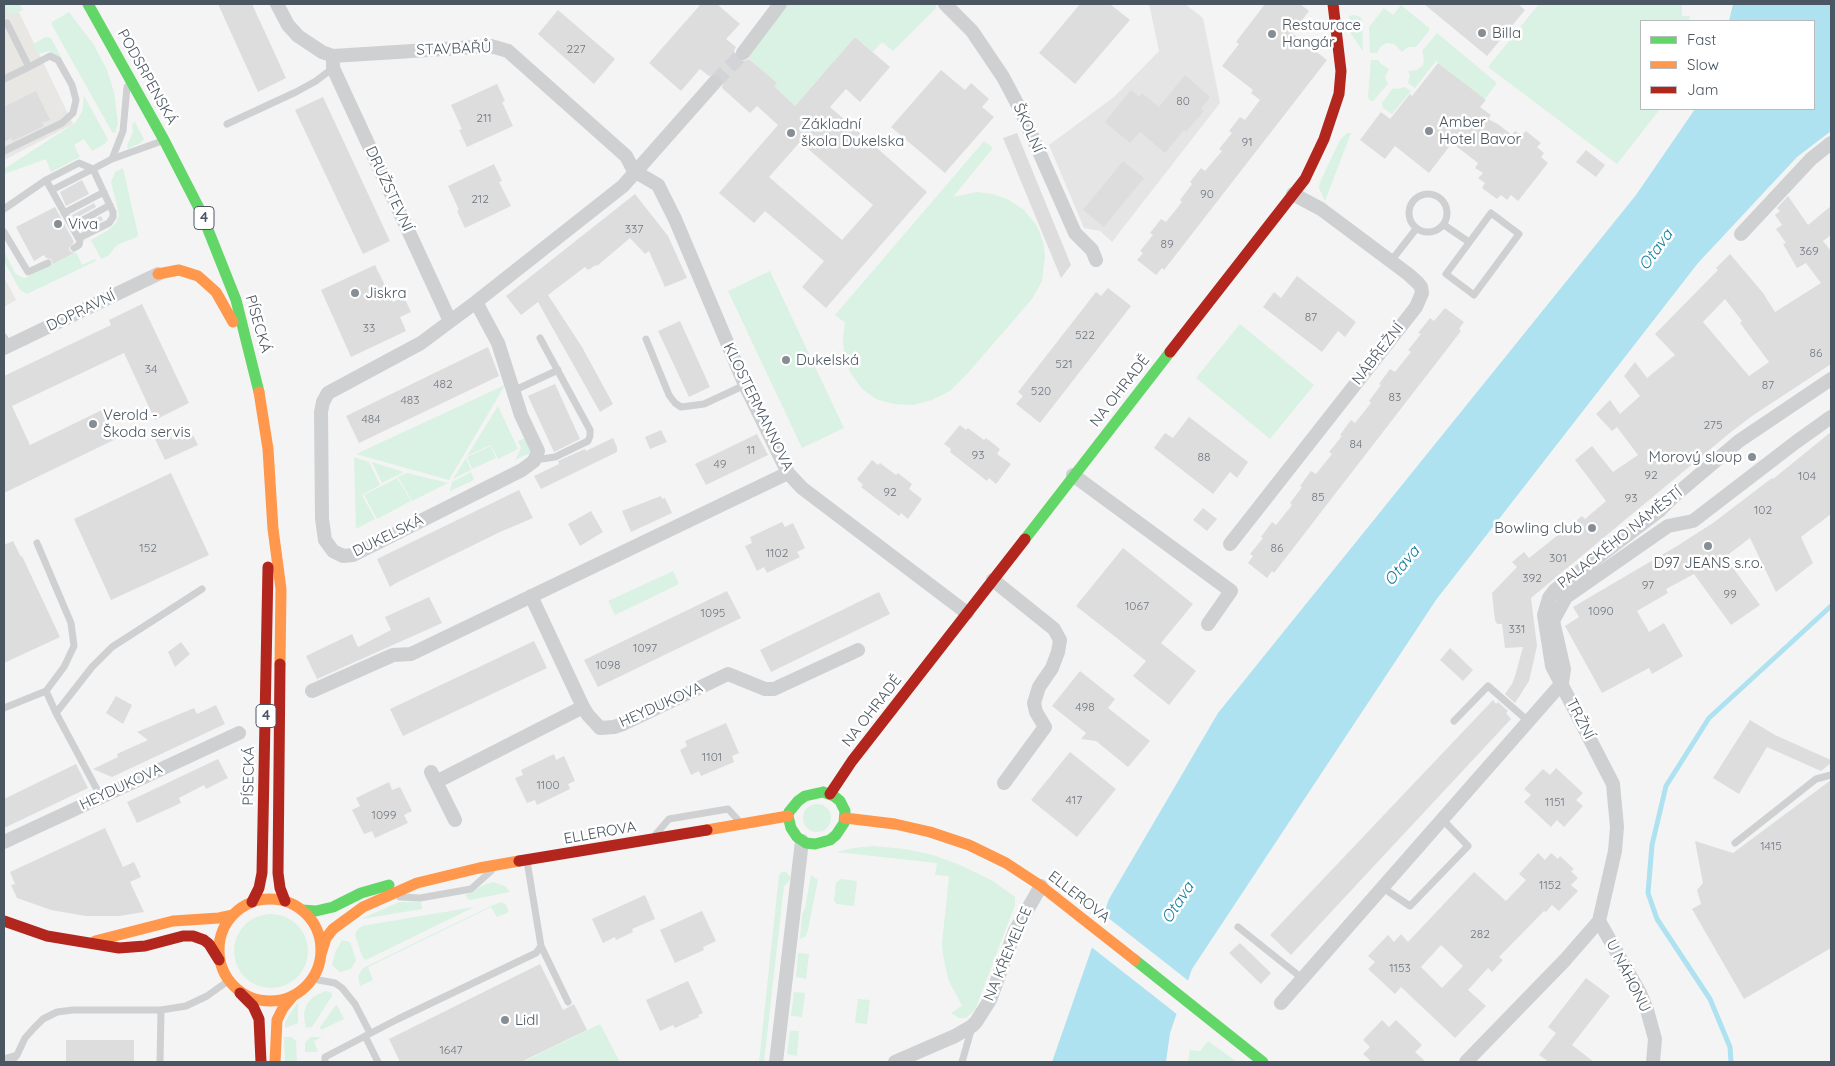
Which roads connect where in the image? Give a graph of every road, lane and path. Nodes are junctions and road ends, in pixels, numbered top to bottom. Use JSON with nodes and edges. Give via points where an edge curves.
{"nodes":[{"id":1,"x":88,"y":4,"type":"edge"},
{"id":2,"x":277,"y":4,"type":"edge"},
{"id":3,"x":780,"y":4,"type":"edge"},
{"id":4,"x":945,"y":4,"type":"edge"},
{"id":5,"x":1333,"y":4,"type":"edge"},
{"id":6,"x":4,"y":25,"type":"edge"},
{"id":7,"x":743,"y":53,"type":"tunnel mouth"},
{"id":8,"x":333,"y":62,"type":"junction"},
{"id":9,"x":29,"y":67,"type":"junction"},
{"id":10,"x":128,"y":73,"type":"junction"},
{"id":11,"x":4,"y":79,"type":"edge"},
{"id":12,"x":716,"y":82,"type":"tunnel mouth"},
{"id":13,"x":227,"y":124,"type":"dead end"},
{"id":14,"x":164,"y":140,"type":"junction"},
{"id":15,"x":1831,"y":143,"type":"edge"},
{"id":16,"x":4,"y":151,"type":"edge"},
{"id":17,"x":112,"y":159,"type":"junction"},
{"id":18,"x":93,"y":169,"type":"junction"},
{"id":19,"x":634,"y":172,"type":"junction"},
{"id":20,"x":46,"y":180,"type":"junction"},
{"id":21,"x":52,"y":190,"type":"junction"},
{"id":22,"x":104,"y":192,"type":"junction"},
{"id":23,"x":1293,"y":194,"type":"junction"},
{"id":24,"x":110,"y":206,"type":"junction"},
{"id":25,"x":4,"y":209,"type":"edge"},
{"id":26,"x":64,"y":213,"type":"junction"},
{"id":27,"x":1444,"y":225,"type":"junction"},
{"id":28,"x":72,"y":226,"type":"junction"},
{"id":29,"x":1416,"y":229,"type":"junction"},
{"id":30,"x":4,"y":232,"type":"edge"},
{"id":31,"x":1741,"y":234,"type":"dead end"},
{"id":32,"x":79,"y":238,"type":"junction"},
{"id":33,"x":1469,"y":242,"type":"junction"},
{"id":34,"x":74,"y":248,"type":"dead end"},
{"id":35,"x":1096,"y":260,"type":"dead end"},
{"id":36,"x":1391,"y":261,"type":"junction"},
{"id":37,"x":48,"y":263,"type":"dead end"},
{"id":38,"x":158,"y":274,"type":"joint"},
{"id":39,"x":476,"y":302,"type":"junction"},
{"id":40,"x":450,"y":321,"type":"junction"},
{"id":41,"x":540,"y":338,"type":"dead end"},
{"id":42,"x":646,"y":339,"type":"dead end"},
{"id":43,"x":5,"y":343,"type":"edge"},
{"id":44,"x":252,"y":358,"type":"junction"},
{"id":45,"x":558,"y":370,"type":"junction"},
{"id":46,"x":1831,"y":378,"type":"edge"},
{"id":47,"x":745,"y":385,"type":"junction"},
{"id":48,"x":513,"y":391,"type":"junction"},
{"id":49,"x":1831,"y":417,"type":"edge"},
{"id":50,"x":534,"y":460,"type":"junction"},
{"id":51,"x":788,"y":473,"type":"junction"},
{"id":52,"x":1073,"y":475,"type":"junction"},
{"id":53,"x":273,"y":529,"type":"junction"},
{"id":54,"x":37,"y":543,"type":"dead end"},
{"id":55,"x":1230,"y":544,"type":"dead end"},
{"id":56,"x":993,"y":580,"type":"junction"},
{"id":57,"x":202,"y":589,"type":"dead end"},
{"id":58,"x":532,"y":596,"type":"junction"},
{"id":59,"x":967,"y":613,"type":"junction"},
{"id":60,"x":1208,"y":624,"type":"dead end"},
{"id":61,"x":858,"y":650,"type":"dead end"},
{"id":62,"x":1562,"y":682,"type":"junction"},
{"id":63,"x":46,"y":691,"type":"junction"},
{"id":64,"x":312,"y":691,"type":"dead end"},
{"id":65,"x":584,"y":707,"type":"junction"},
{"id":66,"x":4,"y":708,"type":"edge"},
{"id":67,"x":56,"y":713,"type":"junction"},
{"id":68,"x":1454,"y":721,"type":"dead end"},
{"id":69,"x":1528,"y":721,"type":"junction"},
{"id":70,"x":239,"y":733,"type":"dead end"},
{"id":71,"x":1831,"y":775,"type":"edge"},
{"id":72,"x":1004,"y":783,"type":"dead end"},
{"id":73,"x":830,"y":794,"type":"junction"},
{"id":74,"x":101,"y":797,"type":"junction"},
{"id":75,"x":788,"y":816,"type":"junction"},
{"id":76,"x":845,"y":818,"type":"junction"},
{"id":77,"x":1442,"y":819,"type":"junction"},
{"id":78,"x":455,"y":820,"type":"dead end"},
{"id":79,"x":741,"y":823,"type":"junction"},
{"id":80,"x":651,"y":839,"type":"junction"},
{"id":81,"x":802,"y":841,"type":"junction"},
{"id":82,"x":4,"y":842,"type":"edge"},
{"id":83,"x":1735,"y":843,"type":"dead end"},
{"id":84,"x":527,"y":860,"type":"junction"},
{"id":85,"x":498,"y":865,"type":"junction"},
{"id":86,"x":417,"y":883,"type":"junction"},
{"id":87,"x":1040,"y":886,"type":"junction"},
{"id":88,"x":1383,"y":888,"type":"junction"},
{"id":89,"x":389,"y":896,"type":"junction"},
{"id":90,"x":285,"y":901,"type":"junction"},
{"id":91,"x":252,"y":902,"type":"junction"},
{"id":92,"x":302,"y":910,"type":"junction"},
{"id":93,"x":233,"y":914,"type":"junction"},
{"id":94,"x":4,"y":921,"type":"edge"},
{"id":95,"x":1599,"y":921,"type":"junction"},
{"id":96,"x":1238,"y":926,"type":"dead end"},
{"id":97,"x":89,"y":943,"type":"junction"},
{"id":98,"x":541,"y":946,"type":"junction"},
{"id":99,"x":321,"y":954,"type":"junction"},
{"id":100,"x":219,"y":960,"type":"junction"},
{"id":101,"x":313,"y":979,"type":"junction"},
{"id":102,"x":1303,"y":979,"type":"junction"},
{"id":103,"x":228,"y":981,"type":"junction"},
{"id":104,"x":238,"y":991,"type":"junction"},
{"id":105,"x":292,"y":997,"type":"junction"},
{"id":106,"x":568,"y":1002,"type":"dead end"},
{"id":107,"x":1281,"y":1003,"type":"dead end"},
{"id":108,"x":161,"y":1010,"type":"junction"},
{"id":109,"x":972,"y":1026,"type":"junction"},
{"id":110,"x":368,"y":1035,"type":"junction"},
{"id":111,"x":17,"y":1055,"type":"junction"},
{"id":112,"x":4,"y":1059,"type":"edge"},
{"id":113,"x":11,"y":1062,"type":"edge"},
{"id":114,"x":22,"y":1062,"type":"edge"},
{"id":115,"x":160,"y":1062,"type":"edge"},
{"id":116,"x":261,"y":1062,"type":"edge"},
{"id":117,"x":275,"y":1062,"type":"edge"},
{"id":118,"x":325,"y":1062,"type":"edge"},
{"id":119,"x":378,"y":1062,"type":"edge"},
{"id":120,"x":776,"y":1062,"type":"edge"},
{"id":121,"x":895,"y":1062,"type":"edge"},
{"id":122,"x":962,"y":1062,"type":"edge"},
{"id":123,"x":1263,"y":1062,"type":"edge"},
{"id":124,"x":1466,"y":1062,"type":"edge"},
{"id":125,"x":1653,"y":1062,"type":"edge"}],
"edges":[{"from":1,"to":10,"type":"street","name":"PODSRPENSKÁ","number":"4"},
{"from":2,"to":8,"type":"street","via":[[288,26]]},
{"from":3,"to":7,"type":"street"},
{"from":4,"to":35,"type":"street","name":"ŠKOLNÍ","via":[[972,31],[1003,76],[1075,233],[1092,250]]},
{"from":5,"to":23,"type":"street","name":"NA OHRADĚ","via":[[1341,71],[1339,94],[1324,140],[1305,179]]},
{"from":6,"to":9,"type":"lane","via":[[7,23]]},
{"from":8,"to":13,"type":"lane","via":[[316,81]]},
{"from":8,"to":19,"type":"street","name":"STAVBAŘŮ","via":[[480,46],[500,48],[518,58],[626,156]]},
{"from":8,"to":40,"type":"street","name":"DRUŽSTEVNÍ"},
{"from":9,"to":11,"type":"lane"},
{"from":9,"to":16,"type":"lane","via":[[50,56],[58,60],[76,100],[73,113],[62,123]]},
{"from":10,"to":14,"type":"street","name":"PODSRPENSKÁ","number":"4"},
{"from":10,"to":17,"type":"lane","via":[[123,130]]},
{"from":12,"to":19,"type":"street","name":"DUKELSKÁ"},
{"from":14,"to":17,"type":"lane"},
{"from":14,"to":44,"type":"street","name":"PÍSECKÁ","number":"4","via":[[190,188],[222,263]]},
{"from":15,"to":31,"type":"street","via":[[1810,159]]},
{"from":17,"to":18,"type":"lane"},
{"from":18,"to":20,"type":"lane","via":[[79,163]]},
{"from":18,"to":21,"type":"lane"},
{"from":18,"to":22,"type":"lane"},
{"from":19,"to":39,"type":"street","name":"DUKELSKÁ","via":[[622,186]]},
{"from":19,"to":47,"type":"street","name":"KLOSTERMANNOVA","via":[[658,185]]},
{"from":20,"to":21,"type":"lane"},
{"from":20,"to":25,"type":"lane"},
{"from":21,"to":26,"type":"lane"},
{"from":22,"to":24,"type":"lane"},
{"from":22,"to":26,"type":"lane"},
{"from":23,"to":36,"type":"street","name":"NÁBŘEŽNÍ","via":[[1322,209]]},
{"from":23,"to":52,"type":"street","name":"NA OHRADĚ"},
{"from":24,"to":28,"type":"lane"},
{"from":24,"to":32,"type":"lane","via":[[113,212],[109,223]]},
{"from":26,"to":28,"type":"lane"},
{"from":27,"to":29,"type":"lane","via":[[1431,233]]},
{"from":27,"to":29,"type":"lane","via":[[1448,214],[1445,203],[1437,196],[1426,194],[1415,199],[1410,208],[1410,219]]},
{"from":27,"to":33,"type":"lane"},
{"from":28,"to":32,"type":"lane"},
{"from":29,"to":36,"type":"lane"},
{"from":30,"to":37,"type":"lane","via":[[28,272]]},
{"from":32,"to":34,"type":"lane","via":[[79,245]]},
{"from":33,"to":33,"type":"lane","via":[[1446,274],[1474,295],[1519,234],[1491,213]]},
{"from":36,"to":55,"type":"street","name":"NÁBŘEŽNÍ","via":[[1418,282],[1420,300]]},
{"from":38,"to":43,"type":"street","name":"DOPRAVNÍ"},
{"from":38,"to":44,"type":"street","via":[[179,270],[198,276],[216,292]]},
{"from":39,"to":40,"type":"street","name":"DUKELSKÁ"},
{"from":39,"to":48,"type":"street","via":[[498,343]]},
{"from":40,"to":50,"type":"street","name":"DUKELSKÁ","via":[[421,343],[328,393],[321,412],[322,519],[326,540],[334,551],[343,556],[354,555],[522,470]]},
{"from":41,"to":45,"type":"lane"},
{"from":42,"to":47,"type":"lane","via":[[669,395],[681,407],[704,404]]},
{"from":44,"to":53,"type":"street","name":"PÍSECKÁ","number":"4","via":[[265,424]]},
{"from":45,"to":48,"type":"lane"},
{"from":45,"to":50,"type":"lane","via":[[590,430],[590,436],[588,441],[555,457]]},
{"from":46,"to":62,"type":"street","name":"PALACKÉHO NÁMĚSTÍ","via":[[1739,441],[1659,511],[1554,590],[1544,614],[1552,666]]},
{"from":47,"to":51,"type":"street","name":"KLOSTERMANNOVA"},
{"from":48,"to":50,"type":"street","via":[[538,451]]},
{"from":49,"to":62,"type":"street","name":"PALACKÉHO NÁMĚSTÍ","via":[[1692,521],[1668,526],[1566,597],[1553,621],[1564,669]]},
{"from":51,"to":58,"type":"street"},
{"from":51,"to":59,"type":"street","name":"KLOSTERMANNOVA","via":[[802,488]]},
{"from":52,"to":56,"type":"street","name":"NA OHRADĚ"},
{"from":52,"to":60,"type":"street","via":[[1231,591]]},
{"from":53,"to":90,"type":"street","name":"PÍSECKÁ","number":"4","via":[[282,606],[278,873]]},
{"from":53,"to":91,"type":"street","name":"PÍSECKÁ","number":"4","via":[[266,598],[262,873]]},
{"from":54,"to":63,"type":"lane","via":[[71,623],[74,646],[64,667]]},
{"from":56,"to":59,"type":"street","name":"NA OHRADĚ"},
{"from":56,"to":72,"type":"street","via":[[1054,629],[1060,640],[1052,668],[1039,687],[1034,703],[1045,727]]},
{"from":57,"to":67,"type":"lane","via":[[112,646]]},
{"from":58,"to":64,"type":"street","via":[[411,654],[393,655]]},
{"from":58,"to":65,"type":"street","name":"HEYDUKOVA"},
{"from":59,"to":73,"type":"street","name":"NA OHRADĚ","via":[[848,766]]},
{"from":61,"to":65,"type":"street","name":"HEYDUKOVA","via":[[774,689],[765,689],[728,674],[614,727],[600,728]]},
{"from":62,"to":69,"type":"street","name":"TRŽNÍ"},
{"from":62,"to":95,"type":"street","name":"TRŽNÍ","via":[[1613,784],[1617,827],[1615,851]]},
{"from":63,"to":66,"type":"lane"},
{"from":63,"to":67,"type":"lane"},
{"from":65,"to":78,"type":"street","via":[[433,777]]},
{"from":67,"to":74,"type":"lane"},
{"from":68,"to":69,"type":"lane","via":[[1488,686]]},
{"from":69,"to":77,"type":"street","name":"TRŽNÍ"},
{"from":70,"to":74,"type":"street","name":"HEYDUKOVA"},
{"from":71,"to":83,"type":"lane","via":[[1816,779]]},
{"from":73,"to":75,"type":"street","via":[[823,792],[805,796],[793,806]]},
{"from":73,"to":76,"type":"street","via":[[842,804]]},
{"from":74,"to":82,"type":"street","name":"HEYDUKOVA"},
{"from":75,"to":79,"type":"street","name":"ELLEROVA"},
{"from":75,"to":81,"type":"street","via":[[790,828]]},
{"from":76,"to":81,"type":"street","via":[[842,827],[830,840],[815,844]]},
{"from":76,"to":87,"type":"street","name":"ELLEROVA","via":[[895,824],[969,845],[1006,863]]},
{"from":77,"to":88,"type":"street","name":"TRŽNÍ"},
{"from":77,"to":88,"type":"lane","via":[[1468,846],[1410,906]]},
{"from":79,"to":80,"type":"street","name":"ELLEROVA"},
{"from":79,"to":80,"type":"lane","via":[[728,809],[668,818]]},
{"from":80,"to":84,"type":"street","name":"ELLEROVA"},
{"from":81,"to":120,"type":"street"},
{"from":84,"to":85,"type":"street","name":"ELLEROVA"},
{"from":84,"to":98,"type":"lane"},
{"from":85,"to":86,"type":"street","name":"ELLEROVA"},
{"from":85,"to":89,"type":"lane","via":[[471,889],[420,898]]},
{"from":86,"to":89,"type":"street","name":"ELLEROVA"},
{"from":86,"to":92,"type":"street","name":"ELLEROVA","via":[[389,885],[333,907]]},
{"from":87,"to":109,"type":"street","name":"NA KŘEMELCE","via":[[1015,931],[990,1000]]},
{"from":87,"to":123,"type":"street","name":"ELLEROVA"},
{"from":88,"to":102,"type":"street","name":"TRŽNÍ"},
{"from":89,"to":99,"type":"street","name":"ELLEROVA","via":[[363,907],[333,929]]},
{"from":90,"to":91,"type":"street","via":[[268,899]]},
{"from":90,"to":92,"type":"street"},
{"from":91,"to":93,"type":"street"},
{"from":92,"to":99,"type":"street","via":[[317,930]]},
{"from":93,"to":97,"type":"street","via":[[173,921]]},
{"from":93,"to":100,"type":"street","via":[[220,936]]},
{"from":94,"to":97,"type":"street","via":[[47,936]]},
{"from":95,"to":124,"type":"street","name":"TRŽNÍ"},
{"from":95,"to":125,"type":"street","name":"U NÁHONU","via":[[1647,1010],[1655,1040]]},
{"from":96,"to":102,"type":"lane"},
{"from":97,"to":100,"type":"street","via":[[131,948],[193,936],[209,944]]},
{"from":98,"to":106,"type":"lane"},
{"from":98,"to":110,"type":"lane","via":[[536,952]]},
{"from":99,"to":101,"type":"street"},
{"from":100,"to":103,"type":"street"},
{"from":101,"to":105,"type":"street"},
{"from":101,"to":110,"type":"lane","via":[[335,983],[342,988],[355,1004]]},
{"from":102,"to":107,"type":"street","name":"TRŽNÍ"},
{"from":103,"to":104,"type":"street"},
{"from":103,"to":108,"type":"lane","via":[[186,1006]]},
{"from":104,"to":105,"type":"street","via":[[264,1002]]},
{"from":104,"to":116,"type":"street","via":[[253,1006],[259,1019]]},
{"from":105,"to":117,"type":"street","via":[[277,1020]]},
{"from":108,"to":111,"type":"lane","via":[[57,1012],[34,1028]]},
{"from":108,"to":115,"type":"lane"},
{"from":109,"to":121,"type":"street","name":"NA KŘEMELCE"},
{"from":109,"to":122,"type":"lane"},
{"from":110,"to":118,"type":"lane","via":[[325,1057]]},
{"from":110,"to":119,"type":"lane"},
{"from":111,"to":112,"type":"lane"},
{"from":111,"to":113,"type":"lane"},
{"from":111,"to":114,"type":"lane"}]}
